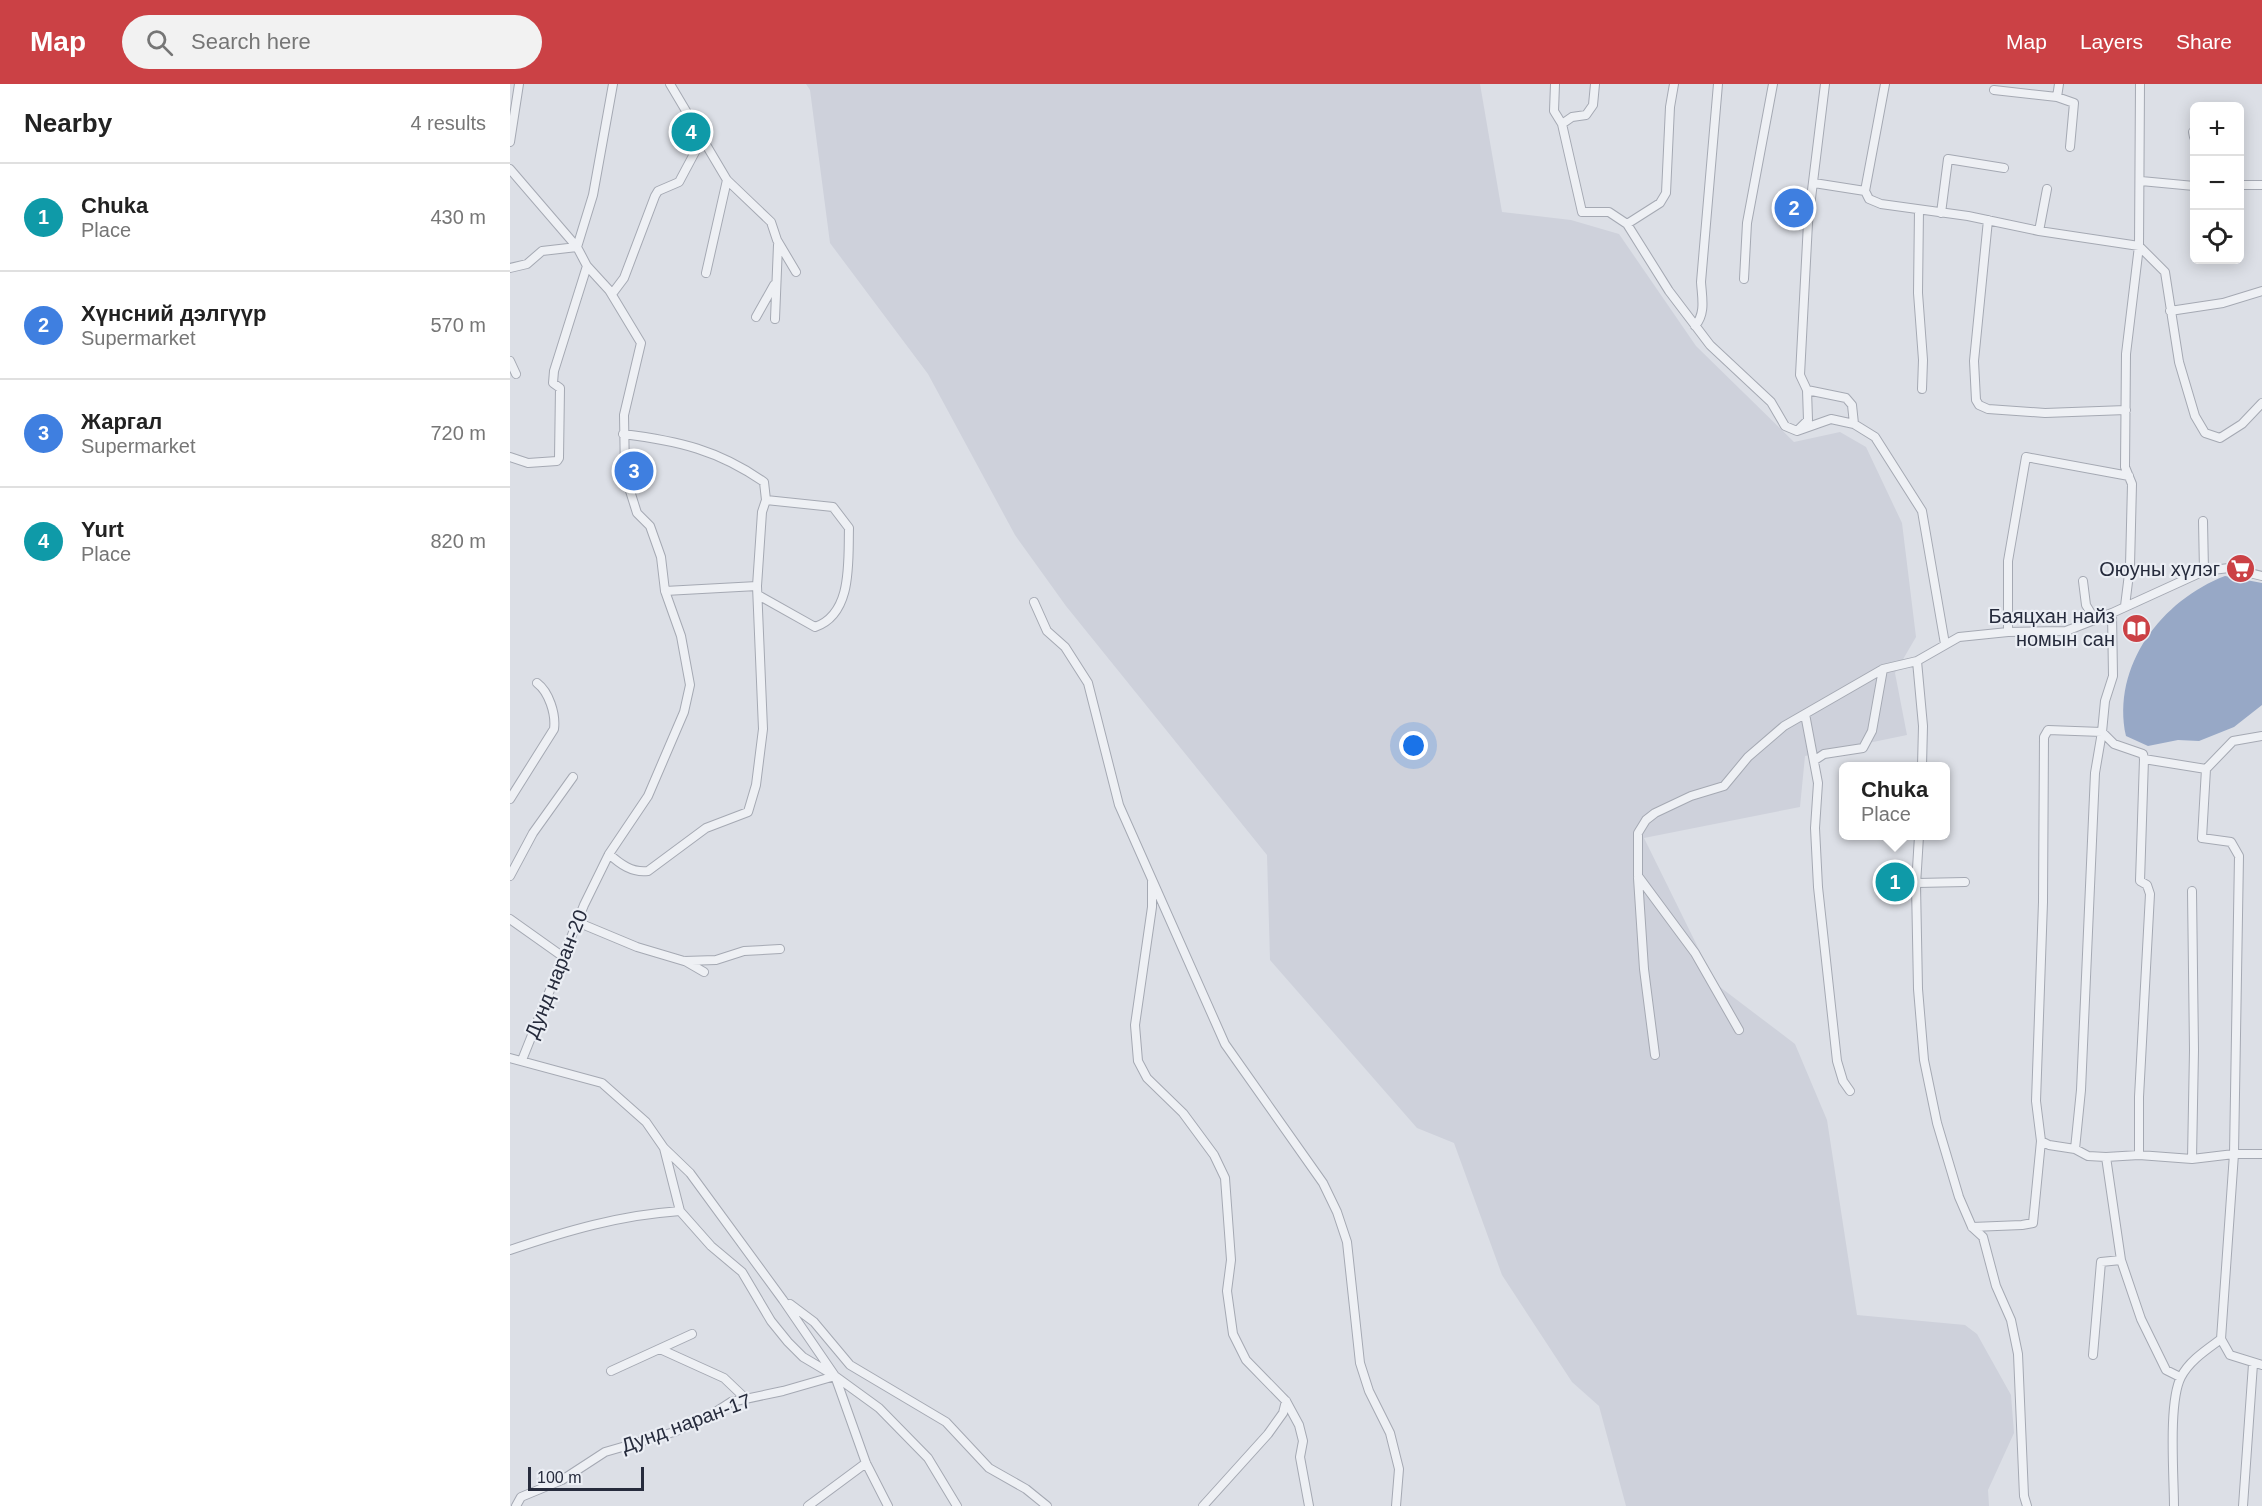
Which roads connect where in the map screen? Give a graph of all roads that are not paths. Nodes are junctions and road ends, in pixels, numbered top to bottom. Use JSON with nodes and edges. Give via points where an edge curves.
{"nodes":[{"id":1,"x":519,"y":84,"type":"edge"},
{"id":2,"x":613,"y":84,"type":"edge"},
{"id":3,"x":670,"y":84,"type":"edge"},
{"id":4,"x":1555,"y":84,"type":"edge"},
{"id":5,"x":1595,"y":84,"type":"edge"},
{"id":6,"x":1674,"y":84,"type":"edge"},
{"id":7,"x":1718,"y":84,"type":"edge"},
{"id":8,"x":1773,"y":84,"type":"edge"},
{"id":9,"x":1825,"y":84,"type":"edge"},
{"id":10,"x":1885,"y":84,"type":"edge"},
{"id":11,"x":2059,"y":84,"type":"edge"},
{"id":12,"x":2140,"y":84,"type":"edge"},
{"id":13,"x":1994,"y":90,"type":"dead end"},
{"id":14,"x":2057,"y":97,"type":"junction"},
{"id":15,"x":1562,"y":124,"type":"junction"},
{"id":16,"x":703,"y":137,"type":"junction"},
{"id":17,"x":510,"y":142,"type":"edge"},
{"id":18,"x":2070,"y":147,"type":"dead end"},
{"id":19,"x":2004,"y":168,"type":"dead end"},
{"id":20,"x":510,"y":169,"type":"edge"},
{"id":21,"x":728,"y":180,"type":"junction"},
{"id":22,"x":2141,"y":181,"type":"junction"},
{"id":23,"x":1814,"y":183,"type":"junction"},
{"id":24,"x":2244,"y":185,"type":"edge"},
{"id":25,"x":2262,"y":185,"type":"edge"},
{"id":26,"x":2190,"y":186,"type":"edge"},
{"id":27,"x":2047,"y":189,"type":"dead end"},
{"id":28,"x":1864,"y":191,"type":"junction"},
{"id":29,"x":1919,"y":210,"type":"junction"},
{"id":30,"x":1941,"y":213,"type":"junction"},
{"id":31,"x":1988,"y":220,"type":"junction"},
{"id":32,"x":1627,"y":224,"type":"junction"},
{"id":33,"x":2039,"y":231,"type":"junction"},
{"id":34,"x":777,"y":240,"type":"junction"},
{"id":35,"x":2139,"y":246,"type":"junction"},
{"id":36,"x":577,"y":247,"type":"junction"},
{"id":37,"x":587,"y":266,"type":"junction"},
{"id":38,"x":510,"y":268,"type":"edge"},
{"id":39,"x":796,"y":272,"type":"dead end"},
{"id":40,"x":706,"y":273,"type":"dead end"},
{"id":41,"x":777,"y":278,"type":"junction"},
{"id":42,"x":1744,"y":279,"type":"dead end"},
{"id":43,"x":2262,"y":291,"type":"edge"},
{"id":44,"x":612,"y":294,"type":"junction"},
{"id":45,"x":2170,"y":311,"type":"junction"},
{"id":46,"x":756,"y":317,"type":"dead end"},
{"id":47,"x":775,"y":319,"type":"dead end"},
{"id":48,"x":1695,"y":326,"type":"junction"},
{"id":49,"x":510,"y":361,"type":"edge"},
{"id":50,"x":516,"y":374,"type":"dead end"},
{"id":51,"x":1922,"y":389,"type":"dead end"},
{"id":52,"x":1807,"y":390,"type":"junction"},
{"id":53,"x":2262,"y":403,"type":"edge"},
{"id":54,"x":2126,"y":410,"type":"junction"},
{"id":55,"x":1854,"y":423,"type":"junction"},
{"id":56,"x":1797,"y":431,"type":"junction"},
{"id":57,"x":624,"y":434,"type":"junction"},
{"id":58,"x":510,"y":457,"type":"edge"},
{"id":59,"x":2129,"y":476,"type":"junction"},
{"id":60,"x":766,"y":500,"type":"junction"},
{"id":61,"x":2203,"y":521,"type":"dead end"},
{"id":62,"x":2204,"y":571,"type":"junction"},
{"id":63,"x":2262,"y":576,"type":"edge"},
{"id":64,"x":2083,"y":581,"type":"dead end"},
{"id":65,"x":757,"y":586,"type":"junction"},
{"id":66,"x":665,"y":591,"type":"junction"},
{"id":67,"x":758,"y":595,"type":"junction"},
{"id":68,"x":1034,"y":602,"type":"dead end"},
{"id":69,"x":2125,"y":606,"type":"junction"},
{"id":70,"x":2112,"y":613,"type":"junction"},
{"id":71,"x":2095,"y":620,"type":"junction"},
{"id":72,"x":2008,"y":632,"type":"junction"},
{"id":73,"x":1945,"y":644,"type":"junction"},
{"id":74,"x":1917,"y":661,"type":"junction"},
{"id":75,"x":1883,"y":669,"type":"junction"},
{"id":76,"x":537,"y":682,"type":"dead end"},
{"id":77,"x":1805,"y":714,"type":"junction"},
{"id":78,"x":2102,"y":732,"type":"junction"},
{"id":79,"x":2262,"y":736,"type":"edge"},
{"id":80,"x":2144,"y":759,"type":"junction"},
{"id":81,"x":1815,"y":760,"type":"junction"},
{"id":82,"x":1922,"y":762,"type":"edge"},
{"id":83,"x":2206,"y":769,"type":"junction"},
{"id":84,"x":573,"y":777,"type":"dead end"},
{"id":85,"x":510,"y":799,"type":"edge"},
{"id":86,"x":1919,"y":840,"type":"edge"},
{"id":87,"x":1634,"y":850,"type":"dead end"},
{"id":88,"x":609,"y":854,"type":"junction"},
{"id":89,"x":510,"y":876,"type":"edge"},
{"id":90,"x":1638,"y":876,"type":"junction"},
{"id":91,"x":1153,"y":877,"type":"junction"},
{"id":92,"x":1965,"y":882,"type":"dead end"},
{"id":93,"x":1917,"y":883,"type":"junction"},
{"id":94,"x":2192,"y":891,"type":"dead end"},
{"id":95,"x":510,"y":919,"type":"edge"},
{"id":96,"x":577,"y":922,"type":"junction"},
{"id":97,"x":780,"y":949,"type":"dead end"},
{"id":98,"x":562,"y":956,"type":"junction"},
{"id":99,"x":684,"y":961,"type":"junction"},
{"id":100,"x":704,"y":972,"type":"dead end"},
{"id":101,"x":1739,"y":1030,"type":"dead end"},
{"id":102,"x":1655,"y":1054,"type":"dead end"},
{"id":103,"x":510,"y":1058,"type":"edge"},
{"id":104,"x":522,"y":1060,"type":"junction"},
{"id":105,"x":1850,"y":1091,"type":"dead end"},
{"id":106,"x":2041,"y":1141,"type":"junction"},
{"id":107,"x":664,"y":1148,"type":"junction"},
{"id":108,"x":2075,"y":1149,"type":"junction"},
{"id":109,"x":2234,"y":1154,"type":"junction"},
{"id":110,"x":2262,"y":1154,"type":"edge"},
{"id":111,"x":2139,"y":1155,"type":"junction"},
{"id":112,"x":2106,"y":1157,"type":"junction"},
{"id":113,"x":2192,"y":1160,"type":"junction"},
{"id":114,"x":680,"y":1211,"type":"junction"},
{"id":115,"x":1972,"y":1227,"type":"junction"},
{"id":116,"x":510,"y":1250,"type":"edge"},
{"id":117,"x":2121,"y":1260,"type":"junction"},
{"id":118,"x":783,"y":1300,"type":"junction"},
{"id":119,"x":692,"y":1334,"type":"dead end"},
{"id":120,"x":2221,"y":1339,"type":"junction"},
{"id":121,"x":660,"y":1349,"type":"junction"},
{"id":122,"x":2093,"y":1355,"type":"dead end"},
{"id":123,"x":2258,"y":1364,"type":"edge"},
{"id":124,"x":611,"y":1371,"type":"dead end"},
{"id":125,"x":835,"y":1376,"type":"junction"},
{"id":126,"x":2181,"y":1377,"type":"junction"},
{"id":127,"x":745,"y":1398,"type":"junction"},
{"id":128,"x":1286,"y":1401,"type":"junction"},
{"id":129,"x":866,"y":1463,"type":"junction"},
{"id":130,"x":1046,"y":1505,"type":"edge"},
{"id":131,"x":516,"y":1506,"type":"edge"},
{"id":132,"x":808,"y":1506,"type":"edge"},
{"id":133,"x":888,"y":1506,"type":"edge"},
{"id":134,"x":957,"y":1506,"type":"edge"},
{"id":135,"x":1203,"y":1506,"type":"edge"},
{"id":136,"x":1309,"y":1506,"type":"edge"},
{"id":137,"x":1396,"y":1506,"type":"edge"},
{"id":138,"x":2027,"y":1506,"type":"edge"},
{"id":139,"x":2174,"y":1506,"type":"edge"},
{"id":140,"x":2243,"y":1506,"type":"edge"}],
"edges":[{"from":1,"to":17,"type":"street"},
{"from":2,"to":36,"type":"street","via":[[593,195]]},
{"from":3,"to":16,"type":"street"},
{"from":4,"to":15,"type":"street","via":[[1554,111]]},
{"from":5,"to":15,"type":"street","via":[[1593,105],[1586,115],[1572,117]]},
{"from":6,"to":32,"type":"street","via":[[1666,194],[1660,203]]},
{"from":7,"to":48,"type":"street","via":[[1701,282],[1703,310]]},
{"from":8,"to":42,"type":"street","via":[[1747,223]]},
{"from":9,"to":23,"type":"street"},
{"from":10,"to":28,"type":"street"},
{"from":11,"to":14,"type":"street"},
{"from":12,"to":22,"type":"street"},
{"from":13,"to":14,"type":"street"},
{"from":14,"to":18,"type":"street","via":[[2074,103]]},
{"from":15,"to":32,"type":"street","via":[[1582,212],[1610,212]]},
{"from":16,"to":21,"type":"street"},
{"from":16,"to":44,"type":"street","via":[[679,182],[655,196],[624,278]]},
{"from":19,"to":30,"type":"street","via":[[1948,159]]},
{"from":20,"to":36,"type":"street","name":"Дунд наран-20"},
{"from":21,"to":34,"type":"street","via":[[771,222]]},
{"from":21,"to":40,"type":"street"},
{"from":22,"to":26,"type":"street"},
{"from":22,"to":35,"type":"street"},
{"from":23,"to":28,"type":"street"},
{"from":23,"to":52,"type":"street","via":[[1808,223],[1800,375]]},
{"from":24,"to":25,"type":"street"},
{"from":27,"to":33,"type":"street"},
{"from":28,"to":29,"type":"street","via":[[1869,199],[1881,204]]},
{"from":29,"to":30,"type":"street"},
{"from":29,"to":51,"type":"street"},
{"from":30,"to":31,"type":"street"},
{"from":31,"to":33,"type":"street"},
{"from":31,"to":54,"type":"street","via":[[1974,361],[1979,405],[2045,413]]},
{"from":32,"to":48,"type":"street"},
{"from":33,"to":35,"type":"street"},
{"from":34,"to":39,"type":"street"},
{"from":34,"to":41,"type":"street"},
{"from":35,"to":45,"type":"street","via":[[2165,272]]},
{"from":35,"to":54,"type":"street","via":[[2126,354]]},
{"from":36,"to":37,"type":"street","name":"Дунд наран-20"},
{"from":36,"to":38,"type":"street","via":[[542,251],[527,264]]},
{"from":37,"to":44,"type":"street","name":"Дунд наран-20"},
{"from":37,"to":58,"type":"street","via":[[554,370],[553,383],[560,388],[559,458],[528,463]]},
{"from":41,"to":46,"type":"street"},
{"from":41,"to":47,"type":"street"},
{"from":43,"to":45,"type":"street","via":[[2223,303]]},
{"from":44,"to":57,"type":"street","name":"Дунд наран-20","via":[[641,343],[624,416]]},
{"from":45,"to":53,"type":"street","via":[[2179,362],[2195,416],[2205,433],[2220,438],[2242,424]]},
{"from":48,"to":56,"type":"street","via":[[1771,402],[1785,426]]},
{"from":49,"to":50,"type":"street"},
{"from":52,"to":55,"type":"street","via":[[1846,398],[1852,405]]},
{"from":52,"to":56,"type":"street","via":[[1808,420]]},
{"from":54,"to":59,"type":"street","via":[[2125,467]]},
{"from":55,"to":56,"type":"street","via":[[1831,419]]},
{"from":55,"to":73,"type":"street","via":[[1875,436],[1922,511]]},
{"from":57,"to":60,"type":"street","via":[[676,441],[736,463],[764,482]]},
{"from":57,"to":66,"type":"street","name":"Дунд наран-20","via":[[625,475],[637,513],[650,526],[661,557]]},
{"from":59,"to":69,"type":"street","via":[[2130,566]]},
{"from":59,"to":72,"type":"street","via":[[2026,457],[2008,561]]},
{"from":60,"to":65,"type":"street"},
{"from":60,"to":67,"type":"street","via":[[833,507],[849,528],[848,575],[837,612],[827,623],[815,627]]},
{"from":61,"to":62,"type":"street"},
{"from":62,"to":63,"type":"street","via":[[2229,568]]},
{"from":62,"to":69,"type":"street"},
{"from":64,"to":71,"type":"street","via":[[2086,605]]},
{"from":65,"to":66,"type":"street"},
{"from":65,"to":67,"type":"street"},
{"from":66,"to":88,"type":"street","name":"Дунд наран-20","via":[[681,636],[690,685],[684,712],[648,796]]},
{"from":67,"to":88,"type":"street","via":[[764,729],[748,812],[706,828],[648,871],[621,865]]},
{"from":68,"to":91,"type":"street","via":[[1047,631],[1065,647],[1088,683],[1119,805]]},
{"from":69,"to":70,"type":"street"},
{"from":70,"to":71,"type":"street"},
{"from":70,"to":78,"type":"street","via":[[2113,676],[2105,701]]},
{"from":71,"to":72,"type":"street","via":[[2066,631]]},
{"from":72,"to":73,"type":"street","via":[[1959,637]]},
{"from":73,"to":74,"type":"street"},
{"from":74,"to":75,"type":"street"},
{"from":74,"to":82,"type":"street"},
{"from":75,"to":77,"type":"street"},
{"from":75,"to":81,"type":"street","via":[[1872,731],[1863,747],[1824,754]]},
{"from":76,"to":85,"type":"street","via":[[548,691],[554,729]]},
{"from":77,"to":81,"type":"street"},
{"from":77,"to":90,"type":"street","via":[[1784,726],[1748,757],[1724,786],[1668,806],[1646,820],[1638,833]]},
{"from":78,"to":80,"type":"street","via":[[2114,744],[2143,754]]},
{"from":78,"to":106,"type":"street","via":[[2048,730],[2044,737],[2036,1101]]},
{"from":78,"to":108,"type":"street","via":[[2095,773]]},
{"from":79,"to":83,"type":"street","via":[[2233,741]]},
{"from":80,"to":83,"type":"street"},
{"from":80,"to":111,"type":"street","via":[[2140,881],[2147,885],[2150,894]]},
{"from":81,"to":105,"type":"street","via":[[1818,887],[1837,1061]]},
{"from":83,"to":109,"type":"street","via":[[2202,838],[2231,842],[2239,856]]},
{"from":84,"to":89,"type":"street","via":[[533,833]]},
{"from":86,"to":93,"type":"street"},
{"from":87,"to":90,"type":"street"},
{"from":88,"to":96,"type":"street","name":"Дунд наран-20"},
{"from":90,"to":101,"type":"street","via":[[1695,953]]},
{"from":90,"to":102,"type":"street"},
{"from":91,"to":128,"type":"street","via":[[1135,1025],[1138,1061],[1147,1078],[1183,1113],[1214,1155],[1225,1178],[1231,1260],[1227,1291],[1233,1334],[1246,1360]]},
{"from":91,"to":137,"type":"street","via":[[1225,1044],[1323,1183],[1337,1212],[1347,1242],[1360,1363],[1390,1433],[1399,1469]]},
{"from":92,"to":93,"type":"street"},
{"from":93,"to":115,"type":"street","via":[[1918,989],[1924,1060],[1937,1123]]},
{"from":94,"to":113,"type":"street"},
{"from":95,"to":98,"type":"street"},
{"from":96,"to":98,"type":"street","name":"Дунд наран-20"},
{"from":96,"to":99,"type":"street"},
{"from":97,"to":99,"type":"street"},
{"from":98,"to":104,"type":"street","name":"Дунд наран-20"},
{"from":99,"to":100,"type":"street"},
{"from":103,"to":104,"type":"street"},
{"from":104,"to":107,"type":"street","via":[[602,1083],[646,1122]]},
{"from":106,"to":108,"type":"street"},
{"from":106,"to":115,"type":"street","via":[[2033,1223]]},
{"from":107,"to":114,"type":"street"},
{"from":107,"to":118,"type":"street","via":[[690,1173]]},
{"from":108,"to":112,"type":"street","via":[[2088,1156]]},
{"from":109,"to":110,"type":"street"},
{"from":109,"to":113,"type":"street"},
{"from":109,"to":120,"type":"street"},
{"from":111,"to":112,"type":"street"},
{"from":111,"to":113,"type":"street"},
{"from":112,"to":117,"type":"street"},
{"from":114,"to":116,"type":"street","via":[[638,1214],[586,1225]]},
{"from":114,"to":125,"type":"street","via":[[711,1246],[742,1272],[788,1342],[803,1357]]},
{"from":115,"to":138,"type":"street","via":[[1983,1237],[1996,1286],[2012,1320],[2018,1354]]},
{"from":117,"to":122,"type":"street","via":[[2101,1262]]},
{"from":117,"to":126,"type":"street","via":[[2141,1319],[2166,1370]]},
{"from":118,"to":125,"type":"street"},
{"from":118,"to":130,"type":"street","via":[[814,1322],[850,1365],[946,1422],[989,1468]]},
{"from":119,"to":121,"type":"street"},
{"from":120,"to":123,"type":"street","via":[[2230,1355]]},
{"from":120,"to":126,"type":"street","via":[[2198,1356]]},
{"from":121,"to":124,"type":"street"},
{"from":121,"to":127,"type":"street","via":[[724,1378]]},
{"from":123,"to":140,"type":"street"},
{"from":125,"to":127,"type":"street","name":"Дунд наран-17"},
{"from":125,"to":129,"type":"street"},
{"from":125,"to":134,"type":"street","via":[[879,1408],[927,1458]]},
{"from":126,"to":139,"type":"street","via":[[2175,1402]]},
{"from":127,"to":131,"type":"street","name":"Дунд наран-17","via":[[674,1432],[605,1452],[562,1480],[521,1497]]},
{"from":128,"to":135,"type":"street","via":[[1283,1413],[1268,1434]]},
{"from":128,"to":136,"type":"street","via":[[1303,1441],[1300,1457]]},
{"from":129,"to":132,"type":"street"},
{"from":129,"to":133,"type":"street"}]}
